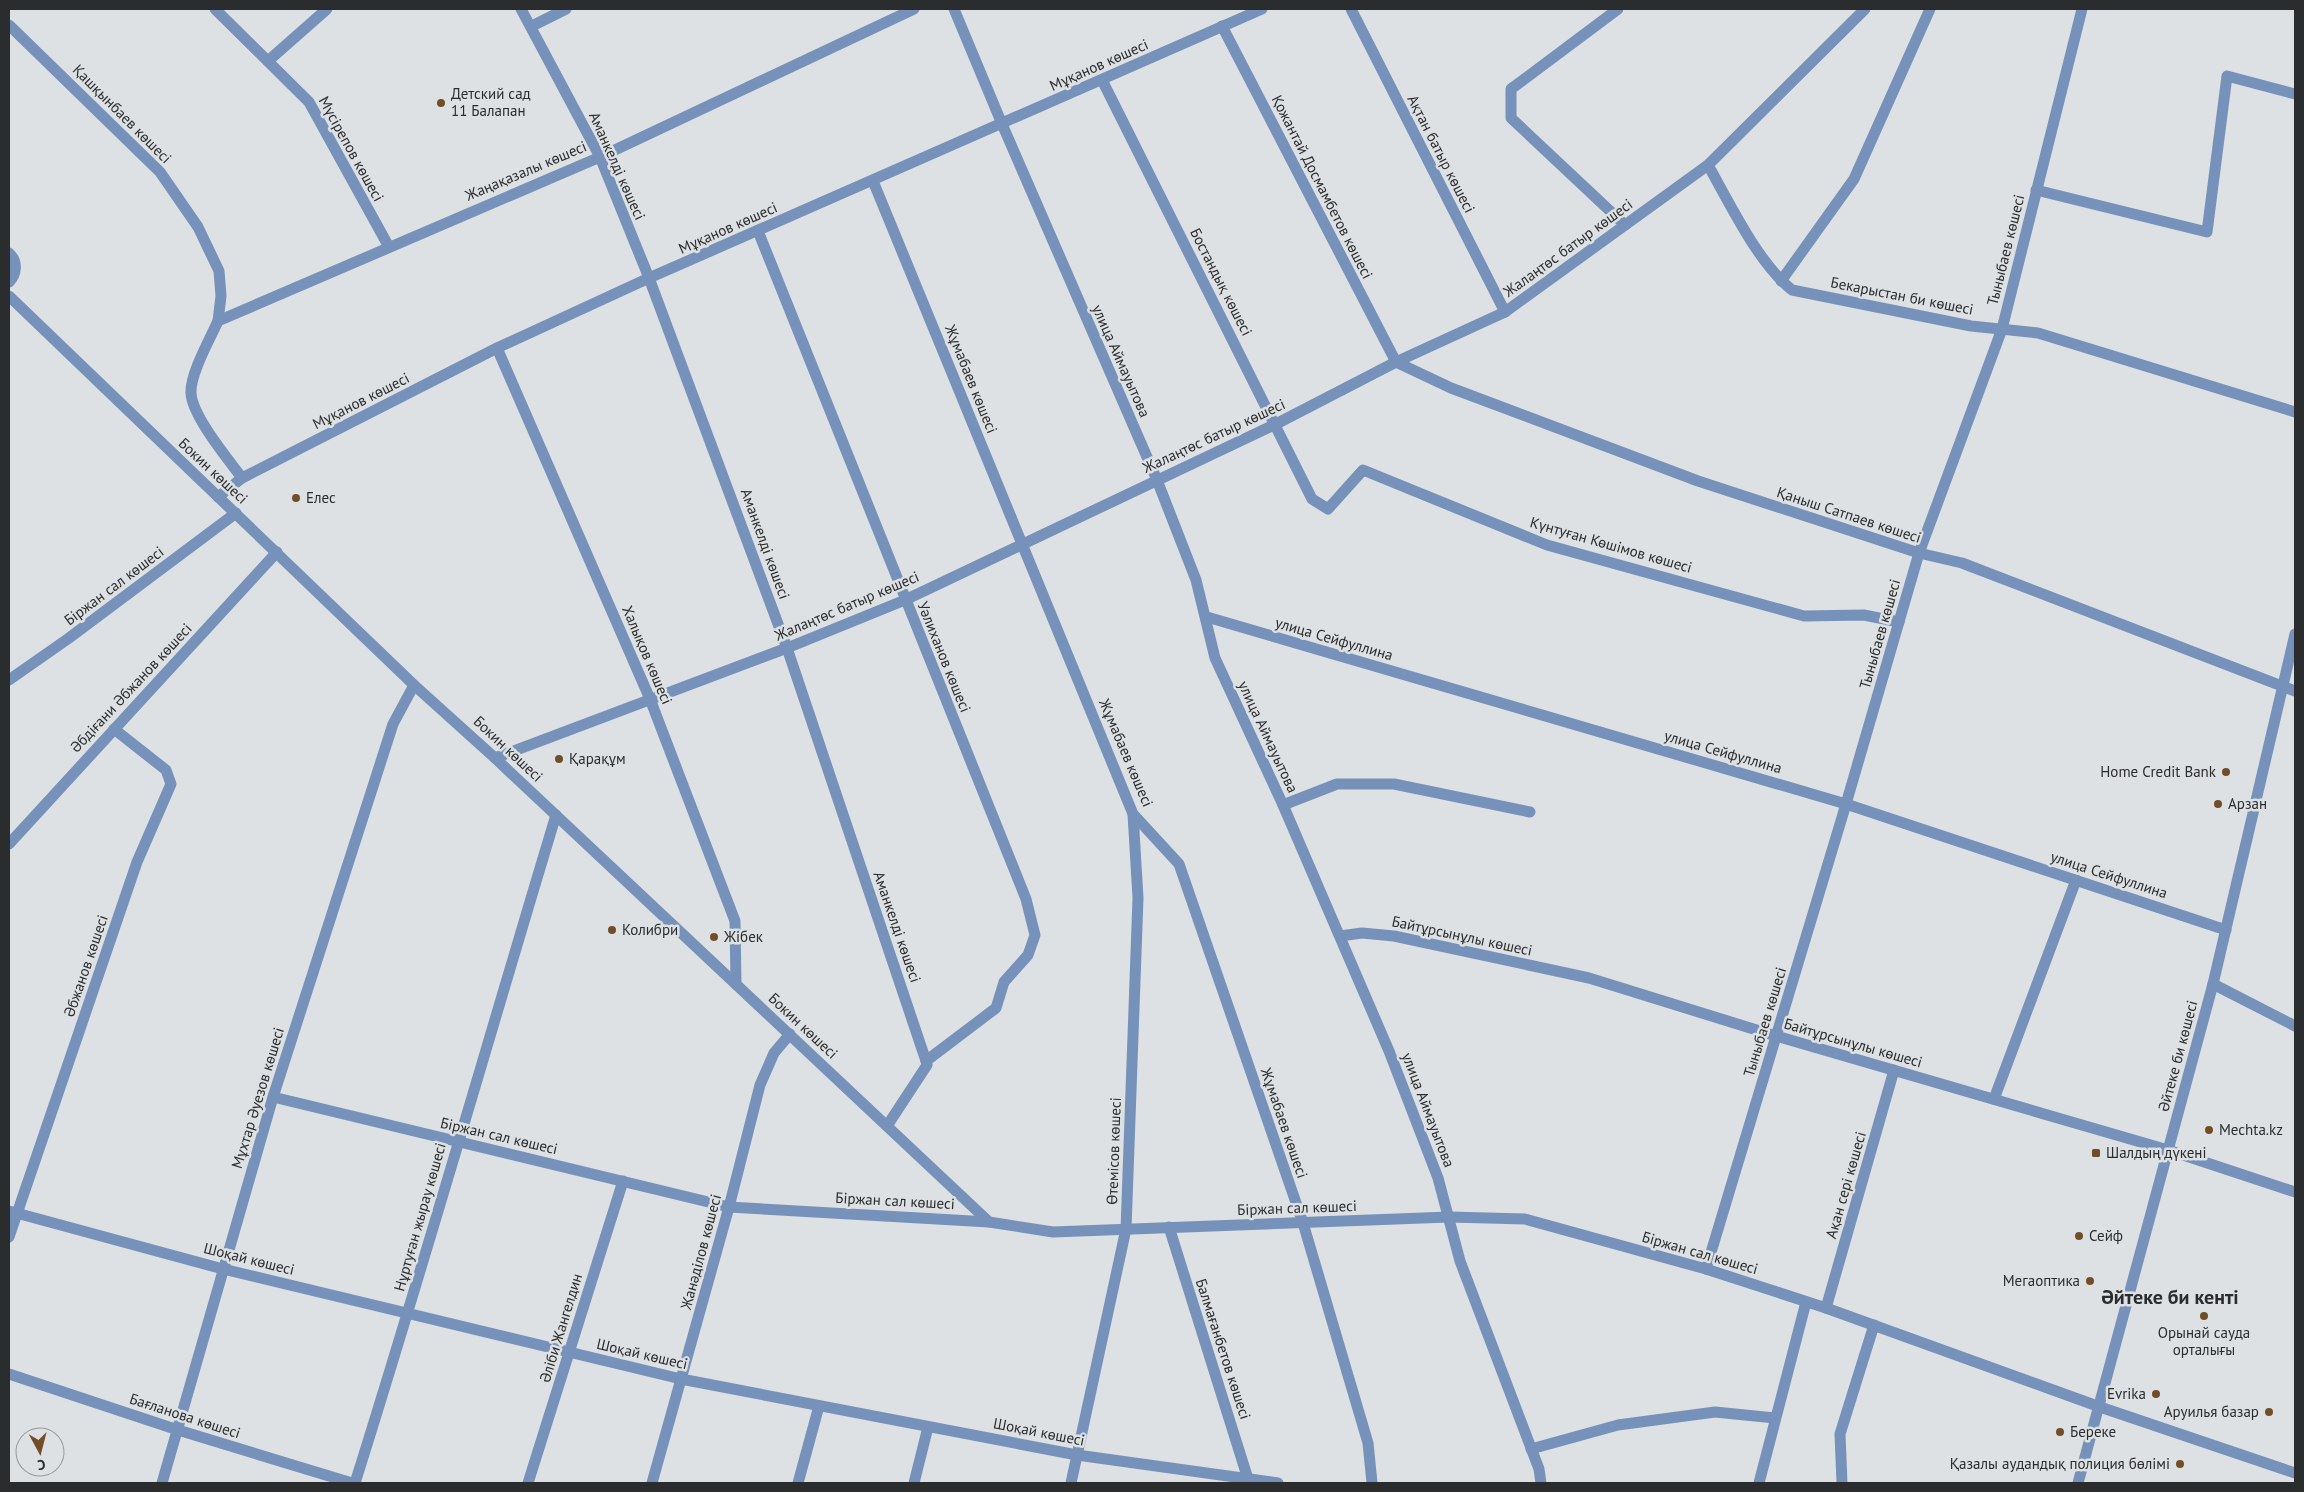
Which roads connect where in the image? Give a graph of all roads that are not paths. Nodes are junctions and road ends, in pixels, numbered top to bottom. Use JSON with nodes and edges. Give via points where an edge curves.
{"nodes":[{"id":1,"x":216,"y":9,"type":"edge"},
{"id":2,"x":327,"y":9,"type":"edge"},
{"id":3,"x":521,"y":9,"type":"edge"},
{"id":4,"x":566,"y":9,"type":"edge"},
{"id":5,"x":914,"y":9,"type":"edge"},
{"id":6,"x":954,"y":9,"type":"edge"},
{"id":7,"x":1262,"y":9,"type":"edge"},
{"id":8,"x":1351,"y":9,"type":"edge"},
{"id":9,"x":1618,"y":9,"type":"edge"},
{"id":10,"x":1865,"y":9,"type":"edge"},
{"id":11,"x":1930,"y":9,"type":"edge"},
{"id":12,"x":2082,"y":9,"type":"edge"},
{"id":13,"x":9,"y":25,"type":"edge"},
{"id":14,"x":532,"y":26,"type":"junction"},
{"id":15,"x":1222,"y":26,"type":"junction"},
{"id":16,"x":268,"y":61,"type":"junction"},
{"id":17,"x":1102,"y":80,"type":"junction"},
{"id":18,"x":2295,"y":94,"type":"edge"},
{"id":19,"x":1002,"y":124,"type":"junction"},
{"id":20,"x":600,"y":156,"type":"junction"},
{"id":21,"x":1708,"y":166,"type":"junction"},
{"id":22,"x":873,"y":181,"type":"junction"},
{"id":23,"x":2036,"y":190,"type":"junction"},
{"id":24,"x":1625,"y":225,"type":"junction"},
{"id":25,"x":758,"y":231,"type":"junction"},
{"id":26,"x":388,"y":247,"type":"junction"},
{"id":27,"x":9,"y":253,"type":"edge"},
{"id":28,"x":649,"y":278,"type":"junction"},
{"id":29,"x":1781,"y":281,"type":"junction"},
{"id":30,"x":9,"y":282,"type":"edge"},
{"id":31,"x":9,"y":296,"type":"edge"},
{"id":32,"x":1505,"y":312,"type":"junction"},
{"id":33,"x":218,"y":321,"type":"junction"},
{"id":34,"x":2002,"y":329,"type":"junction"},
{"id":35,"x":497,"y":348,"type":"junction"},
{"id":36,"x":1396,"y":362,"type":"junction"},
{"id":37,"x":2295,"y":412,"type":"edge"},
{"id":38,"x":1276,"y":424,"type":"junction"},
{"id":39,"x":242,"y":478,"type":"junction"},
{"id":40,"x":1157,"y":480,"type":"junction"},
{"id":41,"x":218,"y":497,"type":"junction"},
{"id":42,"x":1312,"y":499,"type":"joint"},
{"id":43,"x":236,"y":513,"type":"junction"},
{"id":44,"x":1023,"y":544,"type":"junction"},
{"id":45,"x":277,"y":552,"type":"junction"},
{"id":46,"x":1919,"y":553,"type":"junction"},
{"id":47,"x":904,"y":600,"type":"junction"},
{"id":48,"x":1206,"y":617,"type":"junction"},
{"id":49,"x":1899,"y":622,"type":"junction"},
{"id":50,"x":2295,"y":634,"type":"edge"},
{"id":51,"x":787,"y":648,"type":"junction"},
{"id":52,"x":9,"y":680,"type":"edge"},
{"id":53,"x":414,"y":685,"type":"junction"},
{"id":54,"x":2282,"y":686,"type":"junction"},
{"id":55,"x":2295,"y":691,"type":"edge"},
{"id":56,"x":650,"y":699,"type":"junction"},
{"id":57,"x":114,"y":729,"type":"junction"},
{"id":58,"x":495,"y":758,"type":"junction"},
{"id":59,"x":1283,"y":804,"type":"junction"},
{"id":60,"x":1846,"y":804,"type":"junction"},
{"id":61,"x":1530,"y":812,"type":"dead end"},
{"id":62,"x":1133,"y":814,"type":"junction"},
{"id":63,"x":556,"y":815,"type":"junction"},
{"id":64,"x":9,"y":844,"type":"edge"},
{"id":65,"x":2076,"y":880,"type":"junction"},
{"id":66,"x":2226,"y":930,"type":"junction"},
{"id":67,"x":1340,"y":936,"type":"junction"},
{"id":68,"x":736,"y":984,"type":"junction"},
{"id":69,"x":2213,"y":984,"type":"junction"},
{"id":70,"x":2294,"y":1021,"type":"edge"},
{"id":71,"x":790,"y":1034,"type":"junction"},
{"id":72,"x":1776,"y":1036,"type":"junction"},
{"id":73,"x":926,"y":1061,"type":"junction"},
{"id":74,"x":1894,"y":1070,"type":"junction"},
{"id":75,"x":273,"y":1097,"type":"junction"},
{"id":76,"x":1994,"y":1100,"type":"junction"},
{"id":77,"x":887,"y":1126,"type":"junction"},
{"id":78,"x":458,"y":1142,"type":"junction"},
{"id":79,"x":2168,"y":1150,"type":"junction"},
{"id":80,"x":623,"y":1181,"type":"junction"},
{"id":81,"x":2295,"y":1192,"type":"edge"},
{"id":82,"x":729,"y":1207,"type":"junction"},
{"id":83,"x":12,"y":1212,"type":"edge"},
{"id":84,"x":1449,"y":1217,"type":"junction"},
{"id":85,"x":989,"y":1222,"type":"junction"},
{"id":86,"x":1303,"y":1223,"type":"junction"},
{"id":87,"x":1169,"y":1228,"type":"junction"},
{"id":88,"x":1126,"y":1229,"type":"junction"},
{"id":89,"x":9,"y":1237,"type":"edge"},
{"id":90,"x":223,"y":1269,"type":"junction"},
{"id":91,"x":1706,"y":1269,"type":"junction"},
{"id":92,"x":1806,"y":1302,"type":"junction"},
{"id":93,"x":1826,"y":1308,"type":"junction"},
{"id":94,"x":409,"y":1313,"type":"junction"},
{"id":95,"x":1874,"y":1325,"type":"junction"},
{"id":96,"x":569,"y":1352,"type":"junction"},
{"id":97,"x":9,"y":1374,"type":"edge"},
{"id":98,"x":681,"y":1379,"type":"junction"},
{"id":99,"x":818,"y":1406,"type":"junction"},
{"id":100,"x":2100,"y":1407,"type":"junction"},
{"id":101,"x":1775,"y":1418,"type":"junction"},
{"id":102,"x":928,"y":1427,"type":"junction"},
{"id":103,"x":178,"y":1430,"type":"junction"},
{"id":104,"x":1531,"y":1449,"type":"junction"},
{"id":105,"x":1077,"y":1456,"type":"junction"},
{"id":106,"x":2295,"y":1473,"type":"edge"},
{"id":107,"x":1248,"y":1479,"type":"junction"},
{"id":108,"x":162,"y":1483,"type":"edge"},
{"id":109,"x":354,"y":1483,"type":"edge"},
{"id":110,"x":528,"y":1483,"type":"edge"},
{"id":111,"x":652,"y":1483,"type":"edge"},
{"id":112,"x":798,"y":1483,"type":"edge"},
{"id":113,"x":914,"y":1483,"type":"edge"},
{"id":114,"x":1071,"y":1483,"type":"edge"},
{"id":115,"x":1278,"y":1483,"type":"edge"},
{"id":116,"x":1372,"y":1483,"type":"edge"},
{"id":117,"x":1541,"y":1483,"type":"edge"},
{"id":118,"x":1759,"y":1483,"type":"edge"},
{"id":119,"x":1842,"y":1483,"type":"edge"},
{"id":120,"x":2078,"y":1483,"type":"edge"}],
"edges":[{"from":1,"to":16,"type":"street","name":"Мүсірепов көшесі"},
{"from":2,"to":16,"type":"street"},
{"from":3,"to":14,"type":"street","name":"Аманкелді көшесі"},
{"from":4,"to":14,"type":"street"},
{"from":5,"to":20,"type":"street","name":"Жаңақазалы көшесі"},
{"from":6,"to":19,"type":"street","name":"улица Аймауытова"},
{"from":7,"to":15,"type":"street","name":"Мұқанов көшесі"},
{"from":8,"to":32,"type":"street","name":"Ақтан батыр көшесі"},
{"from":9,"to":24,"type":"street","via":[[1511,88],[1511,118]]},
{"from":10,"to":21,"type":"street","name":"Жалаңтөс батыр көшесі"},
{"from":11,"to":29,"type":"street","via":[[1854,178]]},
{"from":12,"to":23,"type":"street","name":"Тыныбаев көшесі"},
{"from":13,"to":33,"type":"street","name":"Қашқынбаев көшесі","via":[[160,172],[198,227],[219,271]]},
{"from":14,"to":20,"type":"street","name":"Аманкелді көшесі"},
{"from":15,"to":17,"type":"street","name":"Мұқанов көшесі"},
{"from":15,"to":36,"type":"street","name":"Қожантай Досмамбетов көшесі"},
{"from":16,"to":26,"type":"street","name":"Мүсірепов көшесі","via":[[309,102]]},
{"from":17,"to":19,"type":"street","name":"Мұқанов көшесі"},
{"from":17,"to":38,"type":"street","name":"Бостандық көшесі"},
{"from":18,"to":23,"type":"street","via":[[2227,76],[2206,232]]},
{"from":19,"to":22,"type":"street","name":"Мұқанов көшесі"},
{"from":19,"to":40,"type":"street","name":"улица Аймауытова"},
{"from":20,"to":26,"type":"street","name":"Жаңақазалы көшесі"},
{"from":20,"to":28,"type":"street","name":"Аманкелді көшесі"},
{"from":21,"to":24,"type":"street","name":"Жалаңтөс батыр көшесі"},
{"from":21,"to":29,"type":"street","name":"Бекарыстан би көшесі","via":[[1749,236]]},
{"from":22,"to":25,"type":"street","name":"Мұқанов көшесі"},
{"from":22,"to":44,"type":"street","name":"Жұмабаев көшесі"},
{"from":23,"to":34,"type":"street","name":"Тыныбаев көшесі"},
{"from":24,"to":32,"type":"street","name":"Жалаңтөс батыр көшесі"},
{"from":25,"to":28,"type":"street","name":"Мұқанов көшесі"},
{"from":25,"to":47,"type":"street","name":"Уәлиханов көшесі"},
{"from":26,"to":33,"type":"street","name":"Жаңақазалы көшесі"},
{"from":27,"to":30,"type":"street","via":[[16,269]]},
{"from":28,"to":35,"type":"street","name":"Мұқанов көшесі"},
{"from":28,"to":51,"type":"street","name":"Аманкелді көшесі"},
{"from":29,"to":34,"type":"street","name":"Бекарыстан би көшесі","via":[[1792,290],[1970,326]]},
{"from":31,"to":41,"type":"street","name":"Бокин көшесі"},
{"from":32,"to":36,"type":"street","name":"Жалаңтөс батыр көшесі"},
{"from":33,"to":39,"type":"street","via":[[193,380],[191,394],[216,444]]},
{"from":34,"to":37,"type":"street","name":"Бекарыстан би көшесі","via":[[2038,334]]},
{"from":34,"to":46,"type":"street","name":"Тыныбаев көшесі"},
{"from":35,"to":39,"type":"street","name":"Мұқанов көшесі"},
{"from":35,"to":56,"type":"street","name":"Халықов көшесі"},
{"from":36,"to":38,"type":"street","name":"Жалаңтөс батыр көшесі"},
{"from":36,"to":46,"type":"street","name":"Қаныш Сатпаев көшесі","via":[[1451,388],[1698,481]]},
{"from":38,"to":40,"type":"street","name":"Жалаңтөс батыр көшесі"},
{"from":38,"to":42,"type":"street","name":"Бостандық көшесі"},
{"from":39,"to":41,"type":"street","name":"Мұқанов көшесі"},
{"from":40,"to":44,"type":"street","name":"Жалаңтөс батыр көшесі"},
{"from":40,"to":48,"type":"street","name":"улица Аймауытова","via":[[1196,580]]},
{"from":41,"to":43,"type":"street","name":"Бокин көшесі"},
{"from":42,"to":49,"type":"street","name":"Күнтуған Көшімов көшесі","via":[[1328,509],[1363,470],[1547,545],[1804,616],[1864,615]]},
{"from":43,"to":45,"type":"street","name":"Бокин көшесі"},
{"from":43,"to":52,"type":"street","name":"Біржан сал көшесі"},
{"from":44,"to":47,"type":"street","name":"Жалаңтөс батыр көшесі"},
{"from":44,"to":62,"type":"street","name":"Жұмабаев көшесі"},
{"from":45,"to":53,"type":"street","name":"Бокин көшесі"},
{"from":45,"to":57,"type":"street","name":"Әбдіғани Әбжанов көшесі"},
{"from":46,"to":49,"type":"street","name":"Тыныбаев көшесі"},
{"from":46,"to":54,"type":"street","name":"Қаныш Сатпаев көшесі","via":[[1962,563]]},
{"from":47,"to":51,"type":"street","name":"Жалаңтөс батыр көшесі"},
{"from":47,"to":73,"type":"street","name":"Уәлиханов көшесі","via":[[1026,899],[1034,935],[1028,955],[1004,982],[996,1008]]},
{"from":48,"to":59,"type":"street","name":"улица Аймауытова","via":[[1215,658]]},
{"from":48,"to":60,"type":"street","name":"улица Сейфуллина"},
{"from":49,"to":60,"type":"street","name":"Тыныбаев көшесі"},
{"from":50,"to":54,"type":"street","name":"Әйтеке би көшесі"},
{"from":51,"to":56,"type":"street","name":"Жалаңтөс батыр көшесі"},
{"from":51,"to":73,"type":"street","name":"Аманкелді көшесі"},
{"from":53,"to":58,"type":"street","name":"Бокин көшесі"},
{"from":53,"to":75,"type":"street","name":"Мұхтар Әуезов көшесі","via":[[393,724]]},
{"from":54,"to":55,"type":"street","name":"Қаныш Сатпаев көшесі"},
{"from":54,"to":66,"type":"street","name":"Әйтеке би көшесі"},
{"from":56,"to":58,"type":"street","name":"Жалаңтөс батыр көшесі"},
{"from":56,"to":68,"type":"street","name":"Халықов көшесі","via":[[735,921]]},
{"from":57,"to":64,"type":"street","name":"Әбдіғани Әбжанов көшесі"},
{"from":57,"to":83,"type":"street","name":"Әбжанов көшесі","via":[[166,770],[170,784],[137,862]]},
{"from":58,"to":63,"type":"street","name":"Бокин көшесі"},
{"from":59,"to":61,"type":"street","via":[[1337,784],[1394,784]]},
{"from":59,"to":67,"type":"street","name":"улица Аймауытова"},
{"from":60,"to":65,"type":"street","name":"улица Сейфуллина"},
{"from":60,"to":72,"type":"street","name":"Тыныбаев көшесі"},
{"from":62,"to":86,"type":"street","name":"Жұмабаев көшесі","via":[[1179,864]]},
{"from":62,"to":88,"type":"street","name":"Өтемісов көшесі","via":[[1138,898]]},
{"from":63,"to":68,"type":"street","name":"Бокин көшесі"},
{"from":63,"to":78,"type":"street","name":"Нұртуған жырау көшесі"},
{"from":65,"to":66,"type":"street","name":"улица Сейфуллина"},
{"from":65,"to":76,"type":"street"},
{"from":66,"to":69,"type":"street","name":"Әйтеке би көшесі"},
{"from":67,"to":72,"type":"street","name":"Байтұрсынұлы көшесі","via":[[1362,933],[1394,936],[1589,978]]},
{"from":67,"to":84,"type":"street","name":"улица Аймауытова","via":[[1400,1078],[1438,1178]]},
{"from":68,"to":71,"type":"street","name":"Бокин көшесі"},
{"from":69,"to":70,"type":"street"},
{"from":69,"to":79,"type":"street","name":"Әйтеке би көшесі"},
{"from":71,"to":77,"type":"street","name":"Бокин көшесі"},
{"from":71,"to":82,"type":"street","name":"Жанәділов көшесі","via":[[774,1053],[760,1085]]},
{"from":72,"to":74,"type":"street","name":"Байтұрсынұлы көшесі"},
{"from":72,"to":91,"type":"street","name":"Тыныбаев көшесі"},
{"from":73,"to":77,"type":"street","via":[[927,1065]]},
{"from":74,"to":76,"type":"street","name":"Байтұрсынұлы көшесі"},
{"from":74,"to":93,"type":"street","name":"Ақан сері көшесі"},
{"from":75,"to":78,"type":"street","name":"Біржан сал көшесі"},
{"from":75,"to":90,"type":"street","name":"Мұхтар Әуезов көшесі"},
{"from":76,"to":79,"type":"street","name":"Байтұрсынұлы көшесі"},
{"from":77,"to":85,"type":"street","name":"Бокин көшесі"},
{"from":78,"to":80,"type":"street","name":"Біржан сал көшесі"},
{"from":78,"to":94,"type":"street","name":"Нұртуған жырау көшесі"},
{"from":79,"to":81,"type":"street","name":"Байтұрсынұлы көшесі"},
{"from":79,"to":100,"type":"street","name":"Әйтеке би көшесі"},
{"from":80,"to":82,"type":"street","name":"Біржан сал көшесі"},
{"from":80,"to":96,"type":"street","name":"Әліби Жангелдин"},
{"from":82,"to":85,"type":"street","name":"Біржан сал көшесі"},
{"from":82,"to":98,"type":"street","name":"Жанәділов көшесі"},
{"from":83,"to":89,"type":"street","name":"Әбжанов көшесі"},
{"from":83,"to":90,"type":"street","name":"Шоқай көшесі"},
{"from":84,"to":86,"type":"street","name":"Біржан сал көшесі"},
{"from":84,"to":91,"type":"street","name":"Біржан сал көшесі","via":[[1525,1219]]},
{"from":84,"to":104,"type":"street","name":"улица Аймауытова","via":[[1460,1261]]},
{"from":85,"to":88,"type":"street","name":"Біржан сал көшесі","via":[[1053,1232]]},
{"from":86,"to":87,"type":"street","name":"Біржан сал көшесі"},
{"from":86,"to":116,"type":"street","name":"Жұмабаев көшесі","via":[[1368,1443]]},
{"from":87,"to":88,"type":"street","name":"Біржан сал көшесі"},
{"from":87,"to":107,"type":"street","name":"Балмағанбетов көшесі"},
{"from":88,"to":105,"type":"street","name":"Өтемісов көшесі"},
{"from":90,"to":94,"type":"street","name":"Шоқай көшесі"},
{"from":90,"to":103,"type":"street","name":"Мұхтар Әуезов көшесі"},
{"from":91,"to":92,"type":"street","name":"Біржан сал көшесі"},
{"from":92,"to":93,"type":"street","name":"Біржан сал көшесі"},
{"from":92,"to":101,"type":"street"},
{"from":93,"to":95,"type":"street","name":"Біржан сал көшесі"},
{"from":94,"to":96,"type":"street","name":"Шоқай көшесі"},
{"from":94,"to":109,"type":"street","name":"Нұртуған жырау көшесі"},
{"from":95,"to":100,"type":"street","name":"Біржан сал көшесі"},
{"from":95,"to":119,"type":"street","via":[[1840,1434]]},
{"from":96,"to":98,"type":"street","name":"Шоқай көшесі"},
{"from":96,"to":110,"type":"street","name":"Әліби Жангелдин"},
{"from":97,"to":103,"type":"street","name":"Бағланова көшесі"},
{"from":98,"to":99,"type":"street","name":"Шоқай көшесі"},
{"from":98,"to":111,"type":"street","name":"Жанәділов көшесі"},
{"from":99,"to":102,"type":"street","name":"Шоқай көшесі"},
{"from":99,"to":112,"type":"street"},
{"from":100,"to":106,"type":"street","name":"Біржан сал көшесі"},
{"from":100,"to":120,"type":"street","name":"Әйтеке би көшесі"},
{"from":101,"to":104,"type":"street","via":[[1715,1412],[1618,1425]]},
{"from":101,"to":118,"type":"street"},
{"from":102,"to":105,"type":"street","name":"Шоқай көшесі"},
{"from":102,"to":113,"type":"street"},
{"from":103,"to":108,"type":"street","name":"Мұхтар Әуезов көшесі"},
{"from":103,"to":109,"type":"street","name":"Бағланова көшесі"},
{"from":104,"to":117,"type":"street","name":"улица Аймауытова"},
{"from":105,"to":107,"type":"street","name":"Шоқай көшесі"},
{"from":105,"to":114,"type":"street","name":"Өтемісов көшесі"},
{"from":107,"to":115,"type":"street","name":"Шоқай көшесі"}]}
